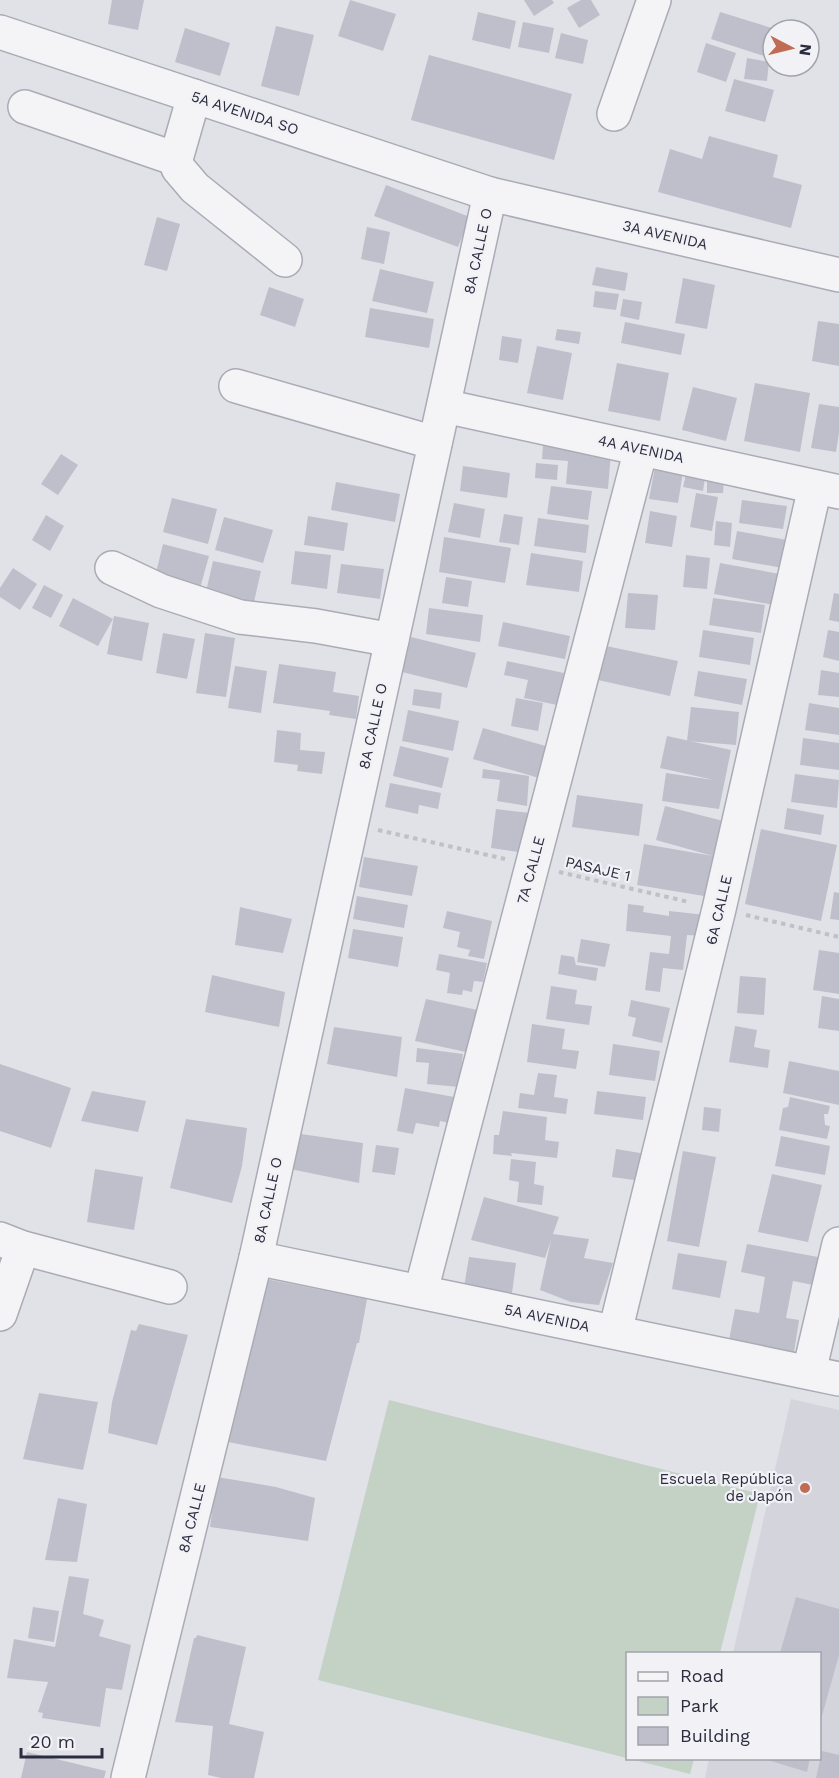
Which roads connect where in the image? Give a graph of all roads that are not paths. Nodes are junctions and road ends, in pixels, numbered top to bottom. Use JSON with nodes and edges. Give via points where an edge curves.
{"nodes":[{"id":1,"x":654,"y":0,"type":"edge"},
{"id":2,"x":0,"y":32,"type":"edge"},
{"id":3,"x":194,"y":96,"type":"junction"},
{"id":4,"x":25,"y":107,"type":"dead end"},
{"id":5,"x":614,"y":114,"type":"dead end"},
{"id":6,"x":176,"y":159,"type":"junction"},
{"id":7,"x":490,"y":194,"type":"junction"},
{"id":8,"x":285,"y":260,"type":"dead end"},
{"id":9,"x":839,"y":276,"type":"edge"},
{"id":10,"x":236,"y":386,"type":"dead end"},
{"id":11,"x":444,"y":406,"type":"junction"},
{"id":12,"x":435,"y":443,"type":"junction"},
{"id":13,"x":641,"y":449,"type":"junction"},
{"id":14,"x":827,"y":489,"type":"edge"},
{"id":15,"x":112,"y":568,"type":"dead end"},
{"id":16,"x":392,"y":640,"type":"junction"},
{"id":17,"x":12,"y":1244,"type":"edge"},
{"id":18,"x":839,"y":1244,"type":"edge"},
{"id":19,"x":256,"y":1258,"type":"junction"},
{"id":20,"x":170,"y":1287,"type":"dead end"},
{"id":21,"x":421,"y":1291,"type":"junction"},
{"id":22,"x":0,"y":1314,"type":"edge"},
{"id":23,"x":615,"y":1332,"type":"junction"},
{"id":24,"x":824,"y":1376,"type":"edge"},
{"id":25,"x":128,"y":1778,"type":"edge"}],
"edges":[{"from":1,"to":5,"type":"street"},
{"from":2,"to":3,"type":"street","name":"5A AVENIDA SO"},
{"from":3,"to":6,"type":"street"},
{"from":3,"to":7,"type":"street","name":"5A AVENIDA SO"},
{"from":4,"to":6,"type":"street"},
{"from":6,"to":8,"type":"street","via":[[177,168],[195,188]]},
{"from":7,"to":9,"type":"street","name":"3A AVENIDA"},
{"from":7,"to":11,"type":"street","name":"8A CALLE O"},
{"from":10,"to":12,"type":"street"},
{"from":11,"to":12,"type":"street","name":"8A CALLE O"},
{"from":11,"to":13,"type":"street","name":"4A AVENIDA"},
{"from":12,"to":16,"type":"street","name":"8A CALLE O"},
{"from":13,"to":14,"type":"street","name":"4A AVENIDA"},
{"from":13,"to":21,"type":"street","name":"7A CALLE"},
{"from":14,"to":23,"type":"street","name":"6A CALLE"},
{"from":15,"to":16,"type":"street","via":[[161,591],[240,617]]},
{"from":16,"to":19,"type":"street","name":"8A CALLE O"},
{"from":17,"to":20,"type":"street"},
{"from":17,"to":22,"type":"street"},
{"from":18,"to":24,"type":"street"},
{"from":19,"to":21,"type":"street","name":"5A AVENIDA"},
{"from":19,"to":25,"type":"street","name":"8A CALLE"},
{"from":21,"to":23,"type":"street","name":"5A AVENIDA"},
{"from":23,"to":24,"type":"street","name":"5A AVENIDA"}]}
